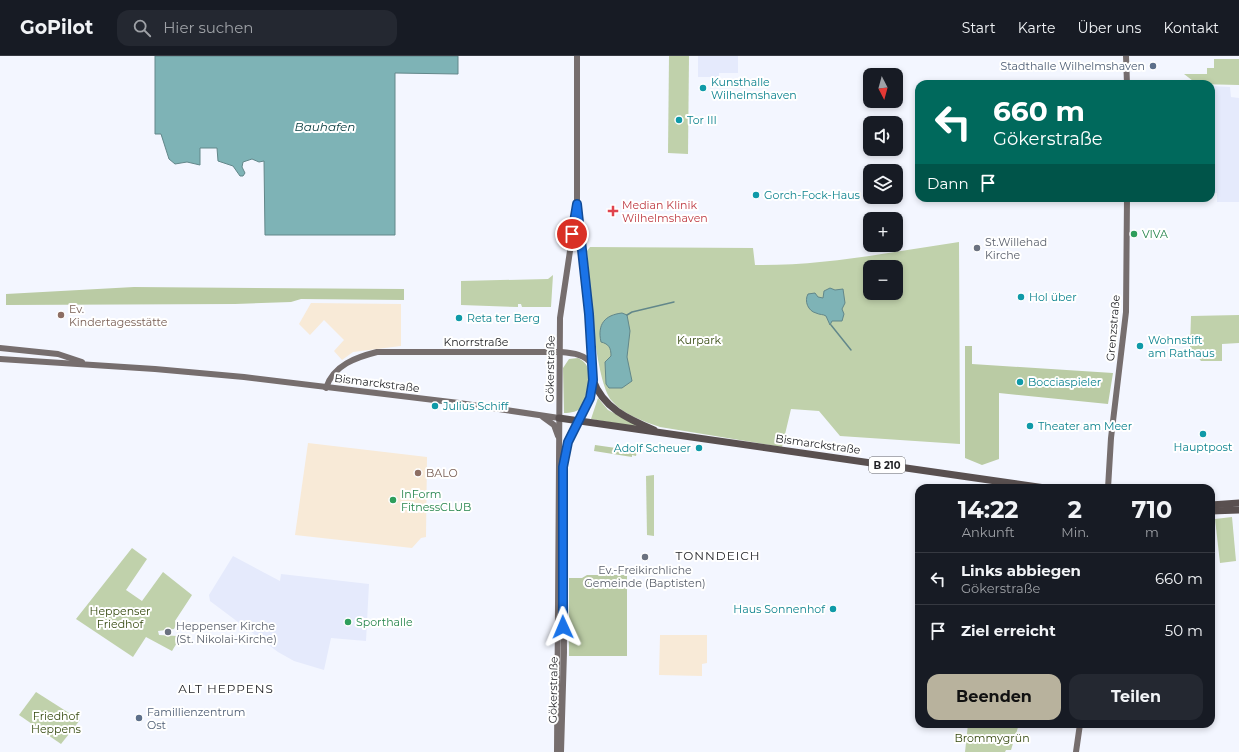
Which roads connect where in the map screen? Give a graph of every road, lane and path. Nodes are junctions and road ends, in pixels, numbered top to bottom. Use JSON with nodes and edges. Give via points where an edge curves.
{"nodes":[{"id":1,"x":577,"y":56,"type":"edge"},
{"id":2,"x":1126,"y":56,"type":"edge"},
{"id":3,"x":1127,"y":80,"type":"edge"},
{"id":4,"x":1127,"y":202,"type":"edge"},
{"id":5,"x":577,"y":204,"type":"junction"},
{"id":6,"x":0,"y":348,"type":"edge"},
{"id":7,"x":560,"y":352,"type":"junction"},
{"id":8,"x":578,"y":355,"type":"junction"},
{"id":9,"x":0,"y":359,"type":"edge"},
{"id":10,"x":90,"y":365,"type":"junction"},
{"id":11,"x":560,"y":365,"type":"junction"},
{"id":12,"x":593,"y":366,"type":"junction"},
{"id":13,"x":593,"y":380,"type":"junction"},
{"id":14,"x":326,"y":388,"type":"junction"},
{"id":15,"x":542,"y":416,"type":"junction"},
{"id":16,"x":559,"y":418,"type":"junction"},
{"id":17,"x":580,"y":421,"type":"junction"},
{"id":18,"x":660,"y":433,"type":"junction"},
{"id":19,"x":559,"y":438,"type":"junction"},
{"id":20,"x":1109,"y":459,"type":"junction"},
{"id":21,"x":1017,"y":484,"type":"edge"},
{"id":22,"x":1106,"y":484,"type":"edge"},
{"id":23,"x":1108,"y":484,"type":"edge"},
{"id":24,"x":1239,"y":503,"type":"edge"},
{"id":25,"x":1215,"y":505,"type":"edge"},
{"id":26,"x":1239,"y":510,"type":"edge"},
{"id":27,"x":1215,"y":511,"type":"edge"},
{"id":28,"x":1079,"y":728,"type":"edge"},
{"id":29,"x":557,"y":752,"type":"edge"},
{"id":30,"x":561,"y":752,"type":"edge"},
{"id":31,"x":1076,"y":752,"type":"edge"}],
"edges":[{"from":1,"to":5,"type":"main road","name":"Gökerstraße"},
{"from":2,"to":3,"type":"main road"},
{"from":4,"to":20,"type":"main road","name":"Grenzstraße","via":[[1126,312]]},
{"from":5,"to":7,"type":"main road","name":"Gökerstraße","via":[[561,309]]},
{"from":5,"to":12,"type":"main road","name":"Gökerstraße"},
{"from":6,"to":10,"type":"main road","name":"Bismarckstraße","via":[[58,354]]},
{"from":7,"to":8,"type":"main road","name":"Knorrstraße"},
{"from":7,"to":11,"type":"main road","name":"Gökerstraße"},
{"from":7,"to":14,"type":"main road","name":"Knorrstraße","via":[[378,352],[354,358],[335,373]]},
{"from":8,"to":11,"type":"main road","via":[[569,357]]},
{"from":8,"to":12,"type":"main road","name":"Knorrstraße"},
{"from":9,"to":10,"type":"main road","name":"Bismarckstraße"},
{"from":10,"to":14,"type":"main road","name":"Bismarckstraße","via":[[155,368]]},
{"from":11,"to":16,"type":"main road","name":"Gökerstraße"},
{"from":12,"to":13,"type":"main road","name":"Gökerstraße"},
{"from":13,"to":17,"type":"main road","name":"Gökerstraße","via":[[590,398]]},
{"from":13,"to":18,"type":"main road","name":"Bismarckstraße","number":"B 210","via":[[612,409]]},
{"from":14,"to":15,"type":"main road","name":"Bismarckstraße","via":[[459,403]]},
{"from":15,"to":16,"type":"main road","name":"Bismarckstraße"},
{"from":15,"to":19,"type":"main road","via":[[554,425]]},
{"from":16,"to":17,"type":"main road","name":"Bismarckstraße","number":"B 210"},
{"from":16,"to":19,"type":"main road","name":"Gökerstraße"},
{"from":17,"to":18,"type":"main road","name":"Bismarckstraße","number":"B 210"},
{"from":17,"to":30,"type":"main road","name":"Gökerstraße","via":[[568,442],[563,467],[564,652]]},
{"from":18,"to":21,"type":"main road","name":"Bismarckstraße","number":"B 210"},
{"from":19,"to":29,"type":"main road","name":"Gökerstraße"},
{"from":20,"to":22,"type":"main road","name":"Grenzstraße"},
{"from":20,"to":23,"type":"main road","name":"Grenzstraße"},
{"from":24,"to":25,"type":"main road"},
{"from":26,"to":27,"type":"main road"},
{"from":28,"to":31,"type":"main road"}]}
